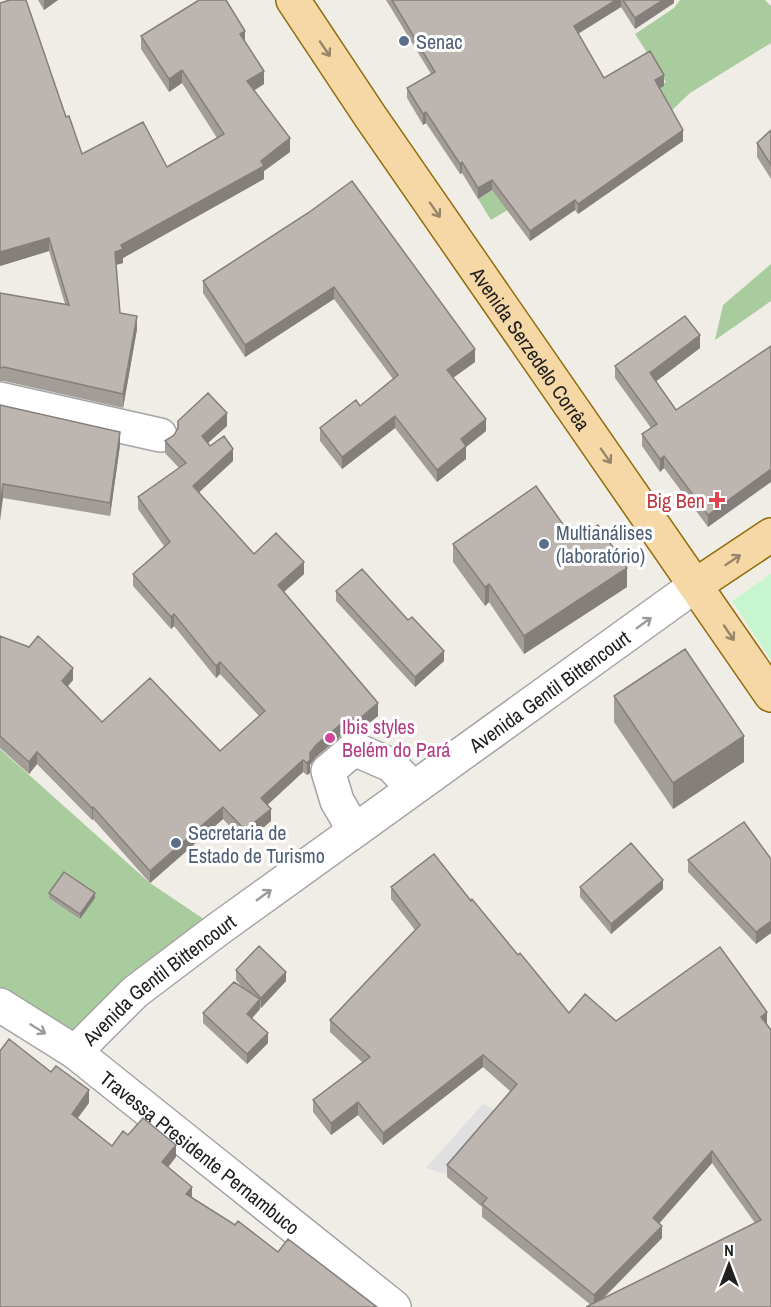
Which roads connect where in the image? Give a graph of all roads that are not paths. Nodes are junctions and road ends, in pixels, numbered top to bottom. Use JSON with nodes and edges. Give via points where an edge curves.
{"nodes":[{"id":1,"x":293,"y":0,"type":"edge"},
{"id":2,"x":0,"y":399,"type":"edge"},
{"id":3,"x":160,"y":435,"type":"dead end"},
{"id":4,"x":771,"y":535,"type":"edge"},
{"id":5,"x":696,"y":585,"type":"junction"},
{"id":6,"x":771,"y":695,"type":"edge"},
{"id":7,"x":414,"y":788,"type":"junction"},
{"id":8,"x":354,"y":830,"type":"junction"},
{"id":9,"x":0,"y":1005,"type":"edge"},
{"id":10,"x":75,"y":1052,"type":"junction"},
{"id":11,"x":394,"y":1307,"type":"edge"}],
"edges":[{"from":1,"to":5,"type":"main road","name":"Avenida Serzedelo Corrêa","one_way":true},
{"from":2,"to":3,"type":"street"},
{"from":5,"to":4,"type":"main road","name":"Avenida Gentil Bittencourt","one_way":true},
{"from":5,"to":6,"type":"main road","name":"Avenida Serzedelo Corrêa","one_way":true},
{"from":7,"to":5,"type":"street","name":"Avenida Gentil Bittencourt","one_way":true},
{"from":7,"to":8,"type":"street","name":"Avenida Gentil Bittencourt"},
{"from":7,"to":8,"type":"street","via":[[391,765],[354,749],[328,771],[337,801]]},
{"from":10,"to":8,"type":"street","name":"Avenida Gentil Bittencourt","one_way":true,"via":[[135,992]]},
{"from":9,"to":10,"type":"street","name":"Travessa Presidente Pernambuco","one_way":true},
{"from":10,"to":11,"type":"street","name":"Travessa Presidente Pernambuco"}]}
